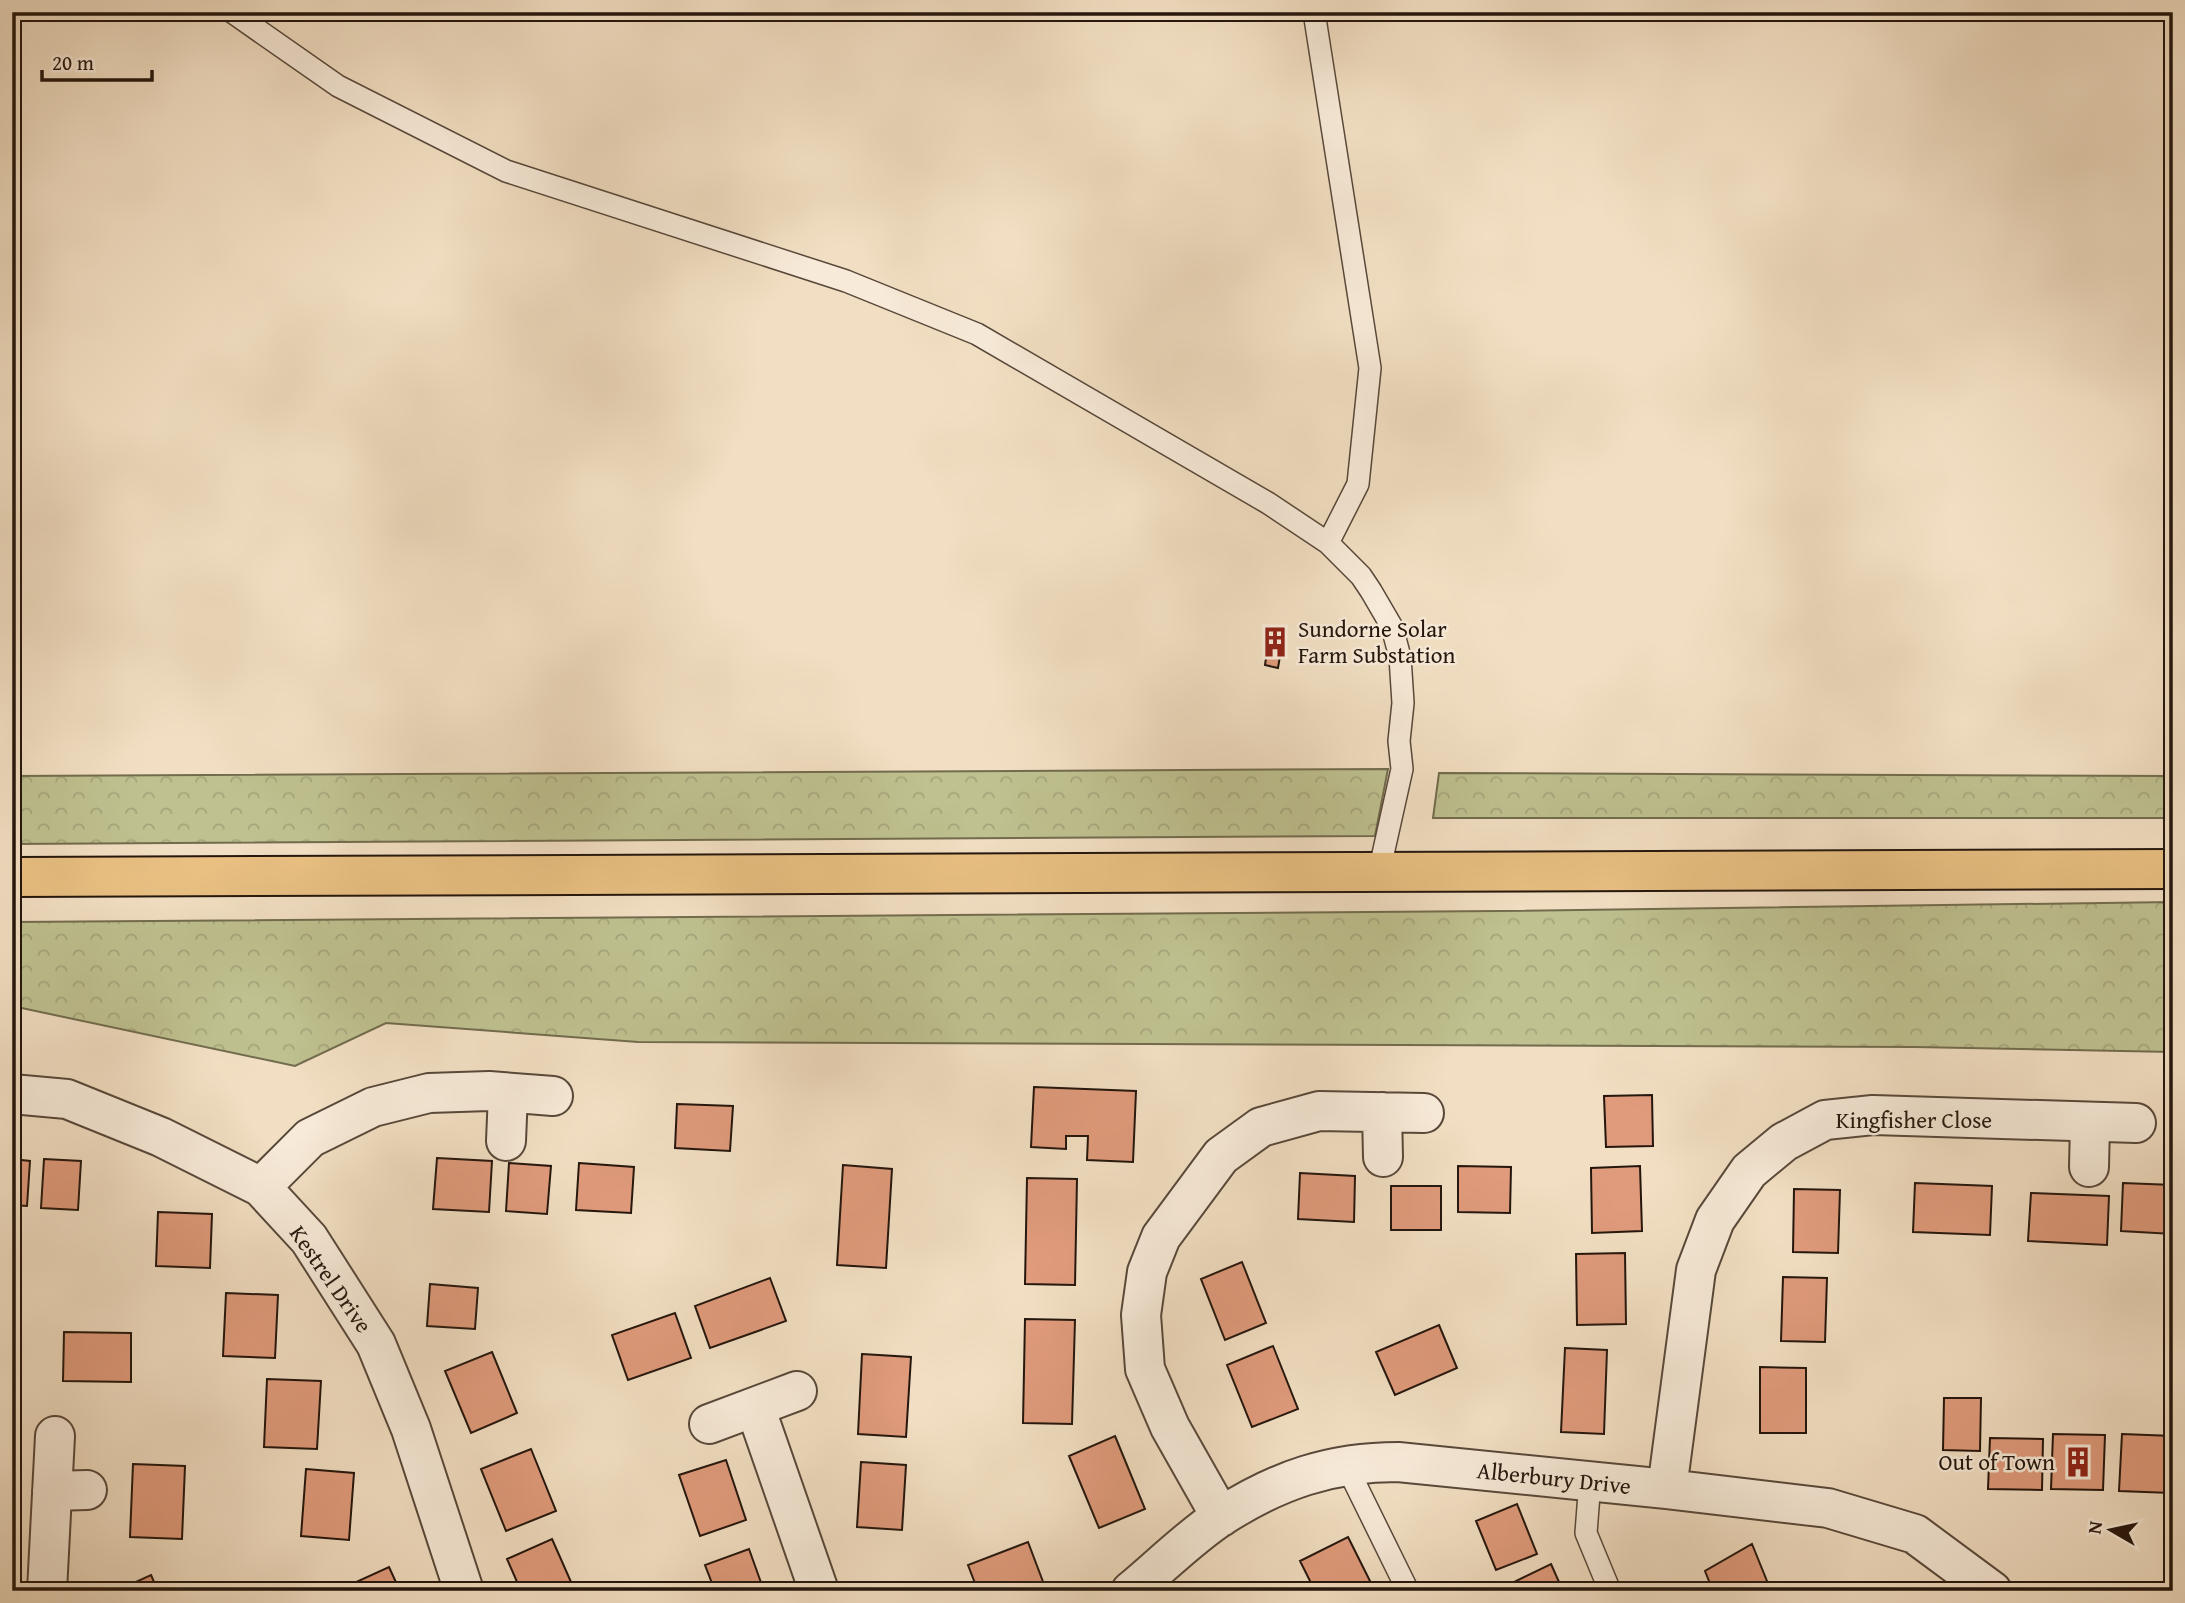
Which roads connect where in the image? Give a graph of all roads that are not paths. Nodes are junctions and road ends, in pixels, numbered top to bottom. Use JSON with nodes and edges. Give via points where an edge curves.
{"nodes":[{"id":1,"x":232,"y":12,"type":"edge"},
{"id":2,"x":1314,"y":12,"type":"edge"},
{"id":3,"x":1328,"y":543,"type":"junction"},
{"id":4,"x":2173,"y":869,"type":"edge"},
{"id":5,"x":1379,"y":872,"type":"junction"},
{"id":6,"x":12,"y":877,"type":"edge"},
{"id":7,"x":508,"y":1093,"type":"junction"},
{"id":8,"x":12,"y":1094,"type":"edge"},
{"id":9,"x":553,"y":1096,"type":"dead end"},
{"id":10,"x":1382,"y":1112,"type":"junction"},
{"id":11,"x":1424,"y":1113,"type":"dead end"},
{"id":12,"x":2090,"y":1123,"type":"junction"},
{"id":13,"x":2136,"y":1123,"type":"dead end"},
{"id":14,"x":506,"y":1141,"type":"dead end"},
{"id":15,"x":1383,"y":1157,"type":"dead end"},
{"id":16,"x":2089,"y":1167,"type":"dead end"},
{"id":17,"x":261,"y":1187,"type":"junction"},
{"id":18,"x":797,"y":1391,"type":"dead end"},
{"id":19,"x":755,"y":1407,"type":"junction"},
{"id":20,"x":709,"y":1424,"type":"dead end"},
{"id":21,"x":55,"y":1436,"type":"dead end"},
{"id":22,"x":1346,"y":1465,"type":"junction"},
{"id":23,"x":1590,"y":1481,"type":"junction"},
{"id":24,"x":1667,"y":1489,"type":"junction"},
{"id":25,"x":1221,"y":1517,"type":"junction"},
{"id":26,"x":47,"y":1591,"type":"edge"},
{"id":27,"x":464,"y":1591,"type":"edge"},
{"id":28,"x":819,"y":1591,"type":"edge"},
{"id":29,"x":1131,"y":1591,"type":"edge"},
{"id":30,"x":1408,"y":1591,"type":"edge"},
{"id":31,"x":1610,"y":1591,"type":"edge"},
{"id":32,"x":1992,"y":1591,"type":"edge"}],
"edges":[{"from":1,"to":3,"type":"lane","via":[[338,86],[506,171],[846,281],[977,334],[1268,503]]},
{"from":2,"to":3,"type":"lane","via":[[1370,368],[1358,484]]},
{"from":3,"to":5,"type":"lane","via":[[1371,591],[1392,627],[1400,657],[1402,769]]},
{"from":4,"to":5,"type":"highway"},
{"from":5,"to":6,"type":"highway"},
{"from":7,"to":9,"type":"street"},
{"from":7,"to":14,"type":"street"},
{"from":7,"to":17,"type":"street","via":[[429,1093],[373,1107],[310,1138]]},
{"from":8,"to":17,"type":"street","name":"Kestrel Drive","via":[[67,1100],[161,1137]]},
{"from":10,"to":11,"type":"street"},
{"from":10,"to":15,"type":"street"},
{"from":10,"to":25,"type":"street","via":[[1319,1111],[1261,1127],[1221,1156],[1161,1237],[1147,1272],[1141,1315],[1145,1368],[1170,1427]]},
{"from":12,"to":13,"type":"street","name":"Kingfisher Close"},
{"from":12,"to":16,"type":"street"},
{"from":12,"to":24,"type":"street","name":"Kingfisher Close","via":[[1873,1115],[1825,1120],[1784,1142],[1749,1171],[1714,1220],[1696,1270]]},
{"from":17,"to":27,"type":"street","name":"Kestrel Drive","via":[[309,1239],[376,1344],[411,1429]]},
{"from":18,"to":19,"type":"street"},
{"from":19,"to":20,"type":"street"},
{"from":19,"to":28,"type":"street"},
{"from":21,"to":26,"type":"street","via":[[69,1491]]},
{"from":22,"to":23,"type":"street","name":"Alberbury Drive","via":[[1398,1462]]},
{"from":22,"to":25,"type":"street","name":"Alberbury Drive","via":[[1321,1469]]},
{"from":22,"to":30,"type":"lane"},
{"from":23,"to":24,"type":"street","name":"Alberbury Drive"},
{"from":23,"to":31,"type":"lane","via":[[1586,1533]]},
{"from":24,"to":32,"type":"street","name":"Alberbury Drive","via":[[1828,1508],[1915,1534]]},
{"from":25,"to":29,"type":"street","name":"Alberbury Drive"}]}
